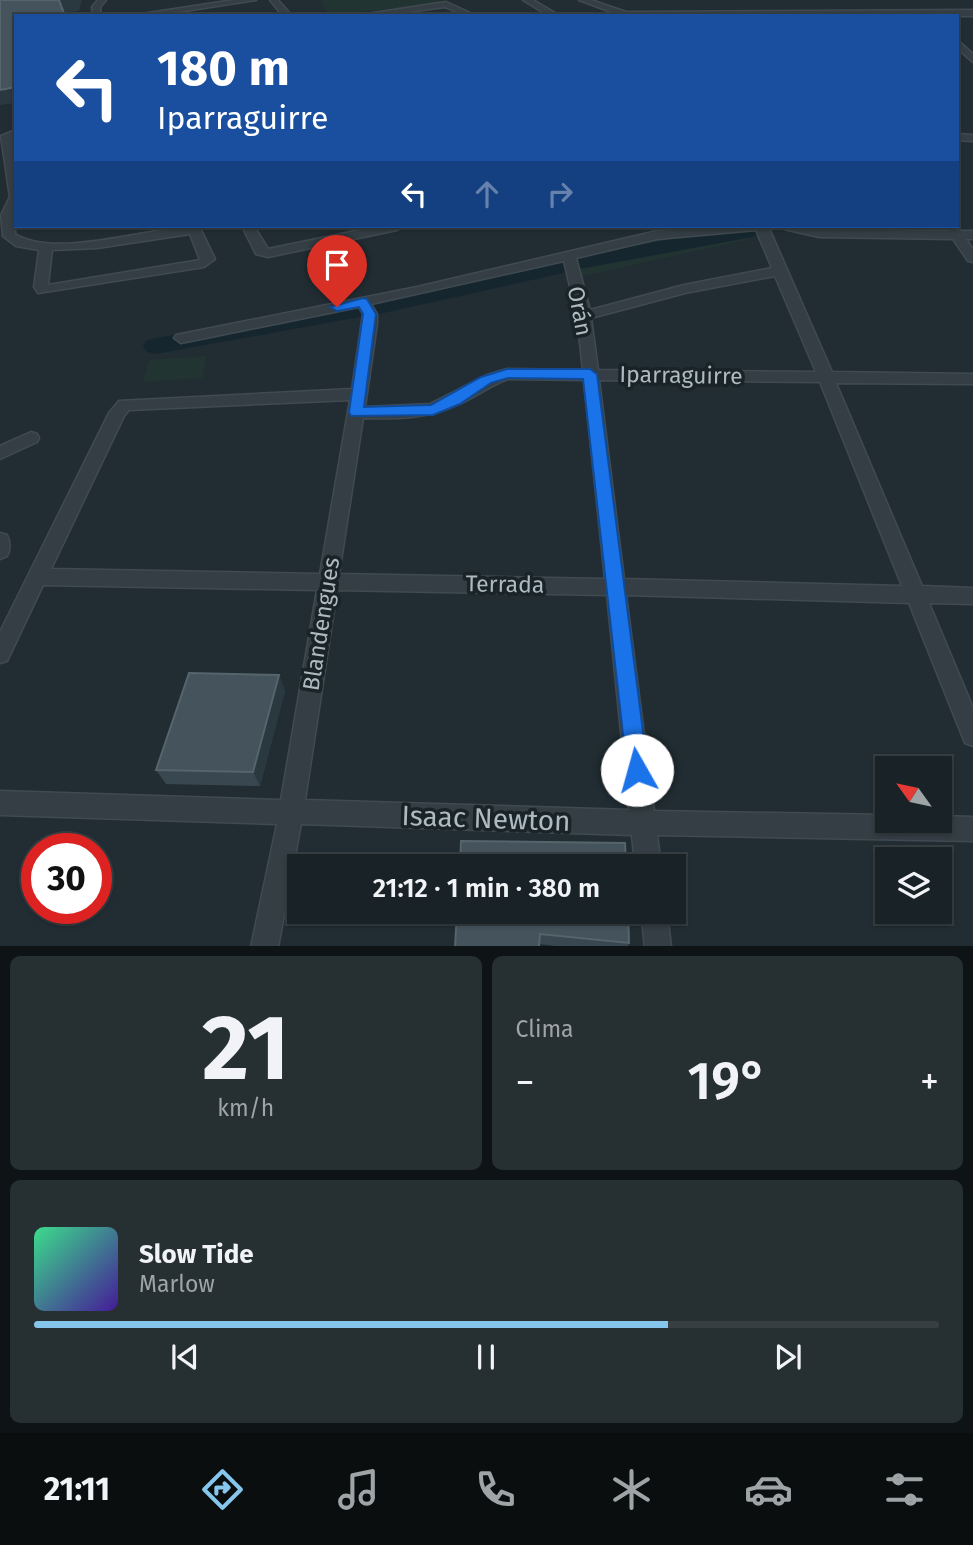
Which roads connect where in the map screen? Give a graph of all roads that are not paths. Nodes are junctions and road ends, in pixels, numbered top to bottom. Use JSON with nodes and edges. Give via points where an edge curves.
{"nodes":[{"id":1,"x":252,"y":0,"type":"edge"},
{"id":2,"x":274,"y":0,"type":"edge"},
{"id":3,"x":527,"y":0,"type":"edge"},
{"id":4,"x":583,"y":0,"type":"edge"},
{"id":5,"x":795,"y":0,"type":"edge"},
{"id":6,"x":915,"y":0,"type":"edge"},
{"id":7,"x":445,"y":2,"type":"edge"},
{"id":8,"x":137,"y":13,"type":"edge"},
{"id":9,"x":973,"y":13,"type":"edge"},
{"id":10,"x":287,"y":14,"type":"edge"},
{"id":11,"x":370,"y":14,"type":"edge"},
{"id":12,"x":469,"y":14,"type":"edge"},
{"id":13,"x":552,"y":14,"type":"edge"},
{"id":14,"x":626,"y":14,"type":"edge"},
{"id":15,"x":804,"y":14,"type":"edge"},
{"id":16,"x":929,"y":14,"type":"edge"},
{"id":17,"x":959,"y":45,"type":"edge"},
{"id":18,"x":973,"y":59,"type":"edge"},
{"id":19,"x":14,"y":134,"type":"edge"},
{"id":20,"x":14,"y":185,"type":"edge"},
{"id":21,"x":14,"y":201,"type":"edge"},
{"id":22,"x":14,"y":227,"type":"edge"},
{"id":23,"x":8,"y":228,"type":"junction"},
{"id":24,"x":194,"y":228,"type":"edge"},
{"id":25,"x":249,"y":228,"type":"edge"},
{"id":26,"x":387,"y":228,"type":"edge"},
{"id":27,"x":738,"y":228,"type":"edge"},
{"id":28,"x":762,"y":228,"type":"edge"},
{"id":29,"x":797,"y":228,"type":"edge"},
{"id":30,"x":954,"y":230,"type":"edge"},
{"id":31,"x":973,"y":235,"type":"edge"},
{"id":32,"x":46,"y":247,"type":"junction"},
{"id":33,"x":569,"y":256,"type":"junction"},
{"id":34,"x":973,"y":258,"type":"edge"},
{"id":35,"x":780,"y":271,"type":"junction"},
{"id":36,"x":363,"y":302,"type":"junction"},
{"id":37,"x":584,"y":316,"type":"junction"},
{"id":38,"x":181,"y":338,"type":"dead end"},
{"id":39,"x":590,"y":374,"type":"junction"},
{"id":40,"x":826,"y":377,"type":"junction"},
{"id":41,"x":973,"y":379,"type":"edge"},
{"id":42,"x":356,"y":403,"type":"junction"},
{"id":43,"x":31,"y":438,"type":"dead end"},
{"id":44,"x":1,"y":448,"type":"edge"},
{"id":45,"x":0,"y":540,"type":"edge"},
{"id":46,"x":0,"y":551,"type":"edge"},
{"id":47,"x":37,"y":578,"type":"junction"},
{"id":48,"x":328,"y":581,"type":"junction"},
{"id":49,"x":615,"y":587,"type":"junction"},
{"id":50,"x":914,"y":596,"type":"junction"},
{"id":51,"x":973,"y":596,"type":"edge"},
{"id":52,"x":0,"y":654,"type":"edge"},
{"id":53,"x":973,"y":735,"type":"edge"},
{"id":54,"x":0,"y":803,"type":"edge"},
{"id":55,"x":291,"y":813,"type":"junction"},
{"id":56,"x":643,"y":822,"type":"junction"},
{"id":57,"x":973,"y":829,"type":"edge"},
{"id":58,"x":647,"y":854,"type":"edge"},
{"id":59,"x":655,"y":924,"type":"edge"},
{"id":60,"x":264,"y":946,"type":"edge"},
{"id":61,"x":658,"y":946,"type":"edge"}],
"edges":[{"from":1,"to":8,"type":"street"},
{"from":2,"to":10,"type":"street"},
{"from":3,"to":13,"type":"street"},
{"from":4,"to":14,"type":"street"},
{"from":5,"to":15,"type":"street"},
{"from":6,"to":16,"type":"street"},
{"from":7,"to":11,"type":"street"},
{"from":7,"to":12,"type":"street"},
{"from":9,"to":16,"type":"street"},
{"from":15,"to":16,"type":"street"},
{"from":17,"to":18,"type":"street"},
{"from":19,"to":20,"type":"street","via":[[6,136]]},
{"from":21,"to":23,"type":"street","via":[[7,215]]},
{"from":22,"to":23,"type":"street"},
{"from":23,"to":32,"type":"street","via":[[10,240]]},
{"from":24,"to":32,"type":"street","via":[[109,243]]},
{"from":24,"to":32,"type":"street","via":[[208,259],[204,263],[43,290]]},
{"from":25,"to":26,"type":"street","via":[[261,251],[268,253]]},
{"from":27,"to":33,"type":"street","via":[[657,235]]},
{"from":28,"to":35,"type":"street"},
{"from":29,"to":30,"type":"street","via":[[819,233]]},
{"from":30,"to":31,"type":"street"},
{"from":30,"to":34,"type":"street"},
{"from":33,"to":36,"type":"street"},
{"from":33,"to":37,"type":"street","name":"Orán"},
{"from":35,"to":37,"type":"street","via":[[684,289]]},
{"from":35,"to":40,"type":"street"},
{"from":36,"to":38,"type":"street"},
{"from":36,"to":42,"type":"street","name":"Blandengues","via":[[370,324]]},
{"from":37,"to":39,"type":"street","name":"Orán"},
{"from":39,"to":40,"type":"street","name":"Iparraguirre"},
{"from":39,"to":42,"type":"street","name":"Iparraguirre","via":[[507,374],[486,380],[433,410]]},
{"from":39,"to":49,"type":"street","name":"Orán"},
{"from":40,"to":41,"type":"street","name":"Iparraguirre"},
{"from":40,"to":50,"type":"street"},
{"from":42,"to":47,"type":"street","name":"Iparraguirre","via":[[125,405],[117,413]]},
{"from":42,"to":48,"type":"street","name":"Blandengues"},
{"from":43,"to":44,"type":"street"},
{"from":45,"to":46,"type":"street"},
{"from":47,"to":48,"type":"street","name":"Terrada"},
{"from":47,"to":52,"type":"street"},
{"from":48,"to":49,"type":"street","name":"Terrada"},
{"from":48,"to":55,"type":"street","name":"Blandengues"},
{"from":49,"to":50,"type":"street","name":"Terrada"},
{"from":49,"to":56,"type":"street","name":"Orán"},
{"from":50,"to":51,"type":"street","name":"Terrada"},
{"from":50,"to":53,"type":"street"},
{"from":54,"to":55,"type":"street","name":"Isaac Newton"},
{"from":55,"to":56,"type":"street","name":"Isaac Newton"},
{"from":55,"to":60,"type":"street","name":"Blandengues"},
{"from":56,"to":57,"type":"street","name":"Isaac Newton"},
{"from":56,"to":58,"type":"street","name":"Orán"},
{"from":59,"to":61,"type":"street"}]}
